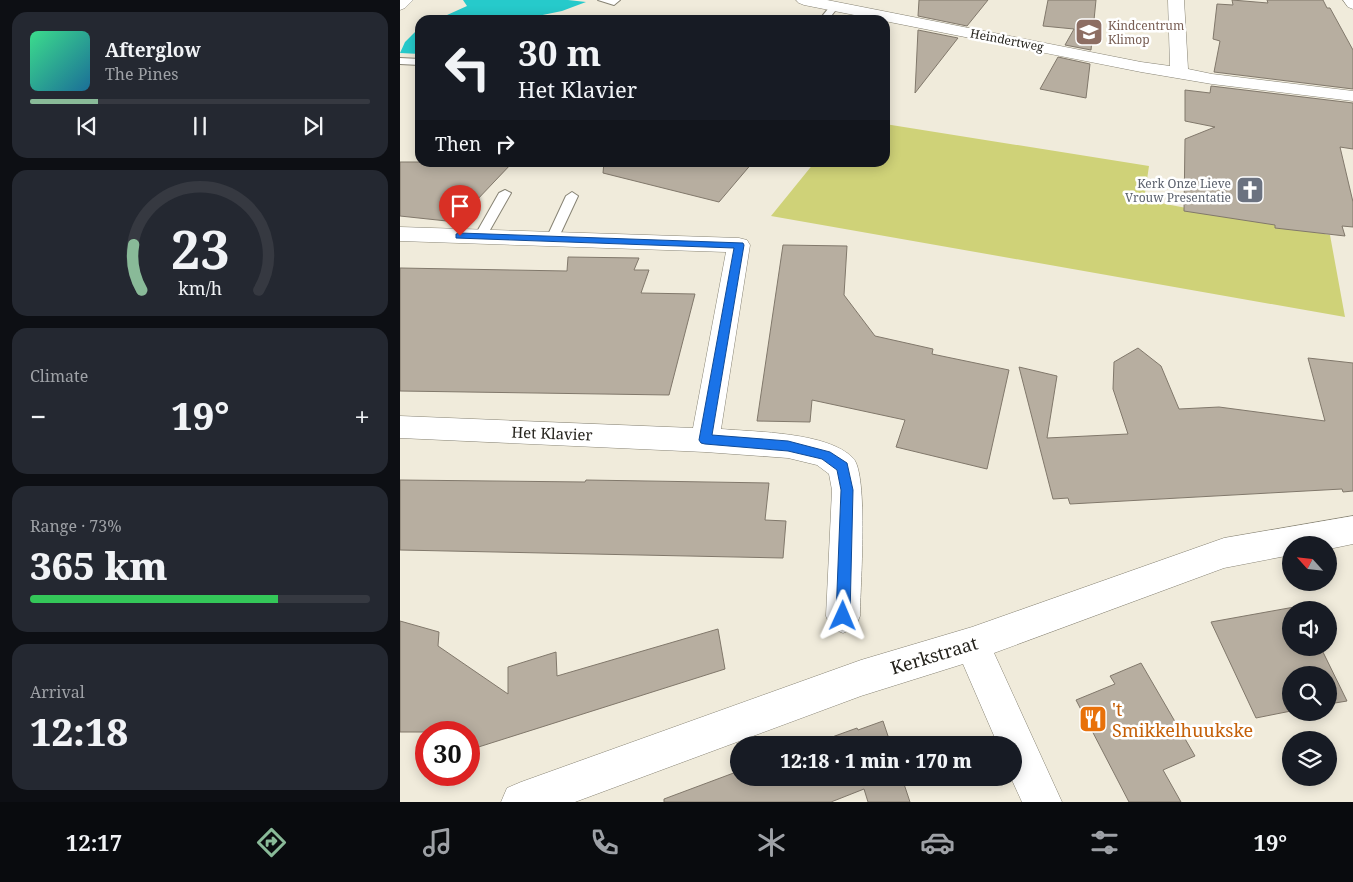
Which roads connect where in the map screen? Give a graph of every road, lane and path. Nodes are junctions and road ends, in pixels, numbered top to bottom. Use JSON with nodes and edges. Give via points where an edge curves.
{"nodes":[{"id":1,"x":405,"y":0,"type":"edge"},
{"id":2,"x":602,"y":0,"type":"edge"},
{"id":3,"x":616,"y":0,"type":"edge"},
{"id":4,"x":804,"y":0,"type":"edge"},
{"id":5,"x":1176,"y":0,"type":"edge"},
{"id":6,"x":1351,"y":0,"type":"edge"},
{"id":7,"x":400,"y":4,"type":"edge"},
{"id":8,"x":1353,"y":4,"type":"edge"},
{"id":9,"x":835,"y":6,"type":"junction"},
{"id":10,"x":827,"y":15,"type":"edge"},
{"id":11,"x":880,"y":15,"type":"edge"},
{"id":12,"x":890,"y":17,"type":"edge"},
{"id":13,"x":400,"y":61,"type":"edge"},
{"id":14,"x":415,"y":62,"type":"edge"},
{"id":15,"x":1179,"y":72,"type":"junction"},
{"id":16,"x":1353,"y":89,"type":"edge"},
{"id":17,"x":1353,"y":96,"type":"edge"},
{"id":18,"x":505,"y":193,"type":"dead end"},
{"id":19,"x":572,"y":196,"type":"dead end"},
{"id":20,"x":400,"y":234,"type":"edge"},
{"id":21,"x":480,"y":237,"type":"junction"},
{"id":22,"x":552,"y":239,"type":"junction"},
{"id":23,"x":400,"y":427,"type":"edge"},
{"id":24,"x":705,"y":440,"type":"junction"},
{"id":25,"x":1353,"y":530,"type":"edge"},
{"id":26,"x":843,"y":616,"type":"dead end"},
{"id":27,"x":972,"y":644,"type":"junction"},
{"id":28,"x":521,"y":802,"type":"edge"},
{"id":29,"x":1042,"y":802,"type":"edge"}],
"edges":[{"from":1,"to":7,"type":"street"},
{"from":2,"to":3,"type":"lane"},
{"from":4,"to":9,"type":"street","name":"Heindertweg"},
{"from":5,"to":15,"type":"street"},
{"from":6,"to":8,"type":"street"},
{"from":9,"to":10,"type":"lane"},
{"from":9,"to":11,"type":"street","name":"Heindertweg"},
{"from":12,"to":15,"type":"street","name":"Heindertweg"},
{"from":13,"to":14,"type":"lane"},
{"from":15,"to":16,"type":"street","name":"Heindertweg","via":[[1209,71]]},
{"from":15,"to":17,"type":"street","name":"Heindertweg"},
{"from":18,"to":21,"type":"lane"},
{"from":19,"to":22,"type":"lane"},
{"from":20,"to":21,"type":"street"},
{"from":21,"to":22,"type":"street"},
{"from":22,"to":24,"type":"street","via":[[739,245]]},
{"from":23,"to":24,"type":"street","name":"Het Klavier"},
{"from":24,"to":26,"type":"street","name":"Het Klavier","via":[[788,446],[826,455],[843,467],[847,490]]},
{"from":25,"to":27,"type":"street","name":"Kerkstraat","via":[[1224,553]]},
{"from":27,"to":28,"type":"street","name":"Kerkstraat","via":[[861,678]]},
{"from":27,"to":29,"type":"street"}]}
